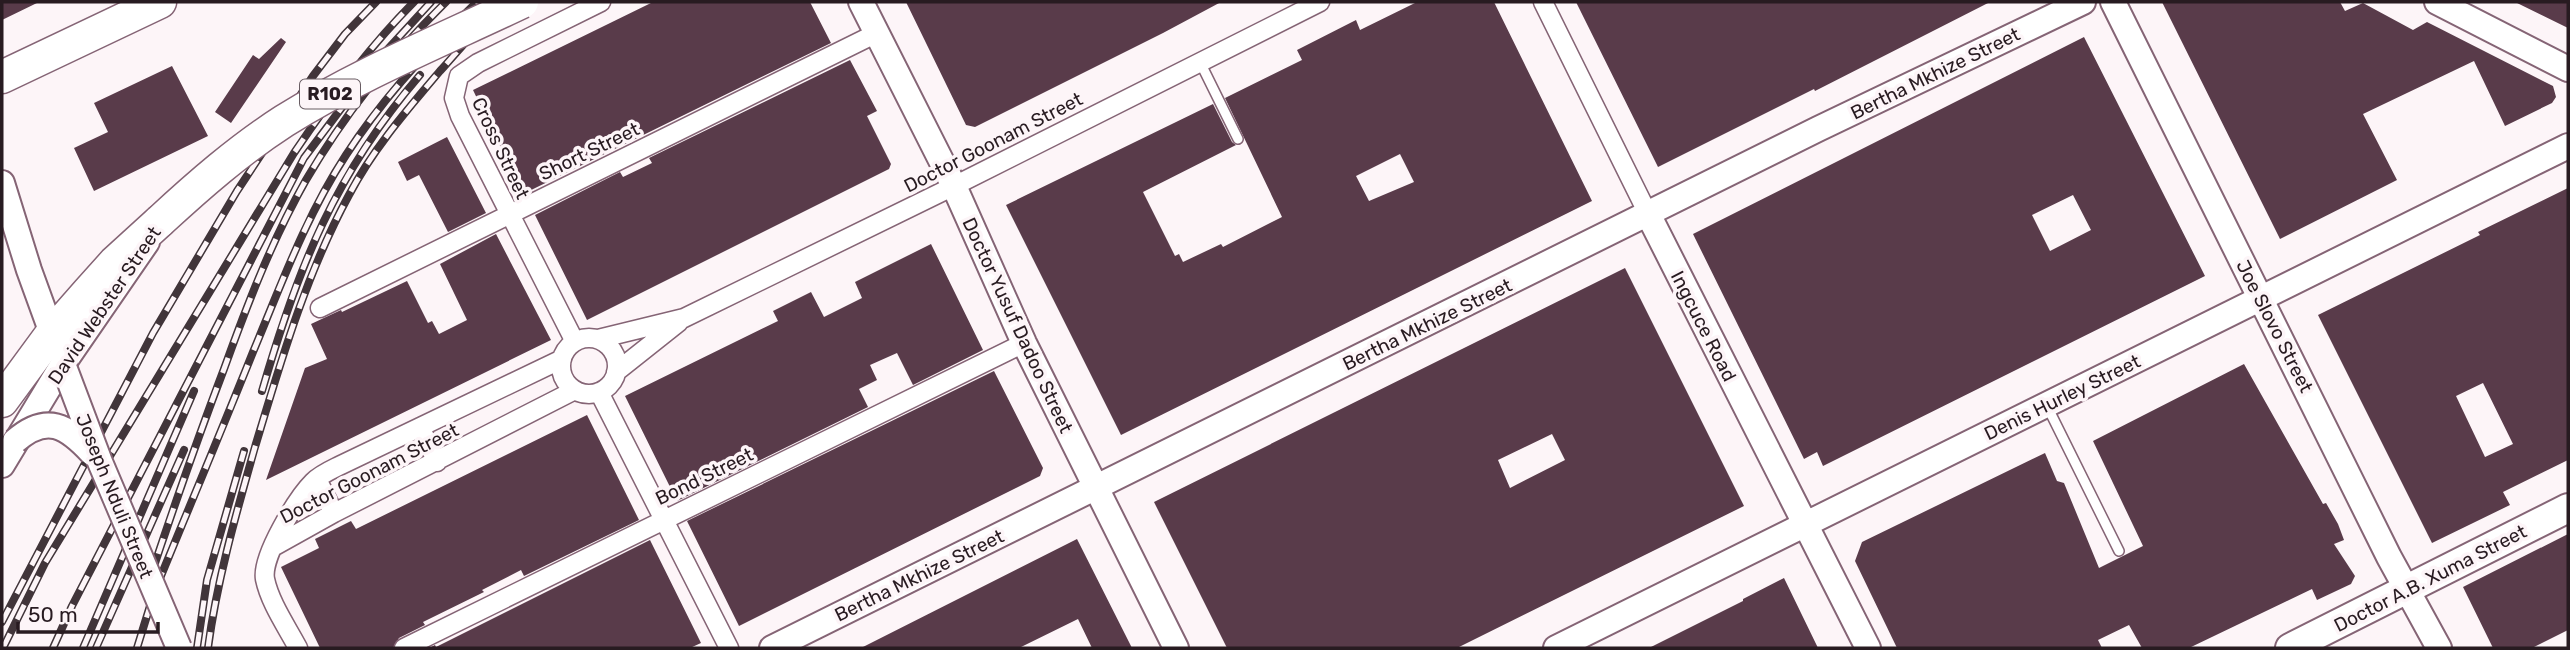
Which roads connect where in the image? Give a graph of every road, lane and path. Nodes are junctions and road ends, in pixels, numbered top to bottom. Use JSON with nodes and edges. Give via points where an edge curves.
{"nodes":[{"id":1,"x":160,"y":2,"type":"edge"},
{"id":2,"x":522,"y":2,"type":"edge"},
{"id":3,"x":601,"y":2,"type":"edge"},
{"id":4,"x":860,"y":2,"type":"edge"},
{"id":5,"x":1320,"y":2,"type":"edge"},
{"id":6,"x":1543,"y":2,"type":"edge"},
{"id":7,"x":2083,"y":2,"type":"edge"},
{"id":8,"x":2113,"y":2,"type":"edge"},
{"id":9,"x":2437,"y":2,"type":"edge"},
{"id":10,"x":877,"y":33,"type":"junction"},
{"id":11,"x":1200,"y":62,"type":"junction"},
{"id":12,"x":2568,"y":69,"type":"edge"},
{"id":13,"x":2,"y":77,"type":"edge"},
{"id":14,"x":1238,"y":139,"type":"dead end"},
{"id":15,"x":2565,"y":143,"type":"edge"},
{"id":16,"x":2,"y":183,"type":"edge"},
{"id":17,"x":954,"y":186,"type":"junction"},
{"id":18,"x":509,"y":213,"type":"junction"},
{"id":19,"x":1648,"y":214,"type":"junction"},
{"id":20,"x":160,"y":221,"type":"junction"},
{"id":21,"x":2262,"y":298,"type":"junction"},
{"id":22,"x":320,"y":308,"type":"dead end"},
{"id":23,"x":684,"y":318,"type":"junction"},
{"id":24,"x":52,"y":333,"type":"junction"},
{"id":25,"x":598,"y":339,"type":"junction"},
{"id":26,"x":575,"y":342,"type":"junction"},
{"id":27,"x":1024,"y":343,"type":"junction"},
{"id":28,"x":562,"y":359,"type":"junction"},
{"id":29,"x":63,"y":364,"type":"junction"},
{"id":30,"x":617,"y":372,"type":"junction"},
{"id":31,"x":575,"y":390,"type":"junction"},
{"id":32,"x":599,"y":392,"type":"junction"},
{"id":33,"x":2,"y":401,"type":"edge"},
{"id":34,"x":2047,"y":404,"type":"junction"},
{"id":35,"x":420,"y":427,"type":"junction"},
{"id":36,"x":15,"y":441,"type":"junction"},
{"id":37,"x":100,"y":462,"type":"junction"},
{"id":38,"x":437,"y":462,"type":"junction"},
{"id":39,"x":2,"y":465,"type":"edge"},
{"id":40,"x":317,"y":479,"type":"junction"},
{"id":41,"x":1095,"y":488,"type":"junction"},
{"id":42,"x":2568,"y":508,"type":"edge"},
{"id":43,"x":334,"y":513,"type":"junction"},
{"id":44,"x":662,"y":520,"type":"junction"},
{"id":45,"x":1805,"y":524,"type":"junction"},
{"id":46,"x":273,"y":547,"type":"junction"},
{"id":47,"x":2119,"y":551,"type":"dead end"},
{"id":48,"x":2407,"y":590,"type":"junction"},
{"id":49,"x":179,"y":648,"type":"edge"},
{"id":50,"x":298,"y":648,"type":"edge"},
{"id":51,"x":404,"y":648,"type":"edge"},
{"id":52,"x":729,"y":648,"type":"edge"},
{"id":53,"x":772,"y":648,"type":"edge"},
{"id":54,"x":1176,"y":648,"type":"edge"},
{"id":55,"x":1556,"y":648,"type":"edge"},
{"id":56,"x":1868,"y":648,"type":"edge"},
{"id":57,"x":2290,"y":648,"type":"edge"},
{"id":58,"x":2439,"y":648,"type":"edge"}],
"edges":[{"from":1,"to":13,"type":"highway"},
{"from":2,"to":20,"type":"highway","name":"David Webster Street","number":"R102","bridge":true,"via":[[338,90],[284,122],[238,153]]},
{"from":3,"to":18,"type":"street","name":"Cross Street","via":[[459,76],[454,98],[460,116]]},
{"from":4,"to":10,"type":"street","name":"Doctor Yusuf Dadoo Street"},
{"from":5,"to":11,"type":"street","name":"Doctor Goonam Street"},
{"from":6,"to":19,"type":"street","name":"Ingcuce Road"},
{"from":7,"to":19,"type":"street","name":"Bertha Mkhize Street"},
{"from":8,"to":21,"type":"street","name":"Joe Slovo Street"},
{"from":9,"to":12,"type":"street"},
{"from":10,"to":17,"type":"street","name":"Doctor Yusuf Dadoo Street"},
{"from":10,"to":18,"type":"street","name":"Short Street"},
{"from":11,"to":14,"type":"lane"},
{"from":11,"to":17,"type":"street","name":"Doctor Goonam Street"},
{"from":15,"to":21,"type":"street","name":"Denis Hurley Street"},
{"from":16,"to":24,"type":"street","name":"Joseph Nduli Street"},
{"from":17,"to":23,"type":"street","name":"Doctor Goonam Street"},
{"from":17,"to":27,"type":"street","name":"Doctor Yusuf Dadoo Street"},
{"from":18,"to":22,"type":"street","name":"Short Street"},
{"from":18,"to":26,"type":"street","name":"Cross Street"},
{"from":19,"to":41,"type":"street","name":"Bertha Mkhize Street"},
{"from":19,"to":45,"type":"street","name":"Ingcuce Road"},
{"from":20,"to":24,"type":"highway","number":"R102","via":[[115,262]]},
{"from":20,"to":29,"type":"street","name":"David Webster Street","number":"R102"},
{"from":21,"to":34,"type":"street","name":"Denis Hurley Street"},
{"from":21,"to":48,"type":"street","name":"Joe Slovo Street"},
{"from":23,"to":25,"type":"street"},
{"from":23,"to":30,"type":"street"},
{"from":24,"to":29,"type":"street","name":"Joseph Nduli Street"},
{"from":24,"to":33,"type":"highway"},
{"from":25,"to":26,"type":"street"},
{"from":25,"to":30,"type":"street","via":[[612,349]]},
{"from":26,"to":28,"type":"street"},
{"from":27,"to":41,"type":"street","name":"Doctor Yusuf Dadoo Street"},
{"from":27,"to":44,"type":"street","name":"Bond Street"},
{"from":28,"to":31,"type":"street","via":[[563,377]]},
{"from":28,"to":35,"type":"street","name":"Doctor Goonam Street"},
{"from":29,"to":36,"type":"street","name":"David Webster Street","number":"R102","bridge":true},
{"from":29,"to":37,"type":"street","name":"Joseph Nduli Street","bridge":true},
{"from":30,"to":32,"type":"street"},
{"from":31,"to":32,"type":"street"},
{"from":31,"to":38,"type":"street","name":"Doctor Goonam Street"},
{"from":32,"to":44,"type":"street"},
{"from":34,"to":45,"type":"street","name":"Denis Hurley Street"},
{"from":34,"to":47,"type":"lane"},
{"from":35,"to":38,"type":"street"},
{"from":35,"to":40,"type":"street","name":"Doctor Goonam Street"},
{"from":36,"to":37,"type":"street","bridge":true,"via":[[33,428],[65,428]]},
{"from":36,"to":39,"type":"street","name":"David Webster Street","number":"R102"},
{"from":37,"to":49,"type":"street","name":"Joseph Nduli Street","bridge":true},
{"from":38,"to":43,"type":"street","name":"Doctor Goonam Street"},
{"from":40,"to":43,"type":"street"},
{"from":40,"to":46,"type":"street","name":"Doctor Goonam Street","via":[[299,500]]},
{"from":41,"to":53,"type":"street","name":"Bertha Mkhize Street"},
{"from":41,"to":54,"type":"street","name":"Doctor Yusuf Dadoo Street"},
{"from":42,"to":48,"type":"main road","name":"Doctor A.B. Xuma Street"},
{"from":43,"to":46,"type":"street","name":"Doctor Goonam Street"},
{"from":44,"to":51,"type":"street","name":"Bond Street"},
{"from":44,"to":52,"type":"street"},
{"from":45,"to":55,"type":"street","name":"Denis Hurley Street"},
{"from":45,"to":56,"type":"street","name":"Ingcuce Road"},
{"from":46,"to":50,"type":"street","via":[[265,580]]},
{"from":48,"to":57,"type":"main road","name":"Doctor A.B. Xuma Street"},
{"from":48,"to":58,"type":"street","name":"Joe Slovo Street"}]}
